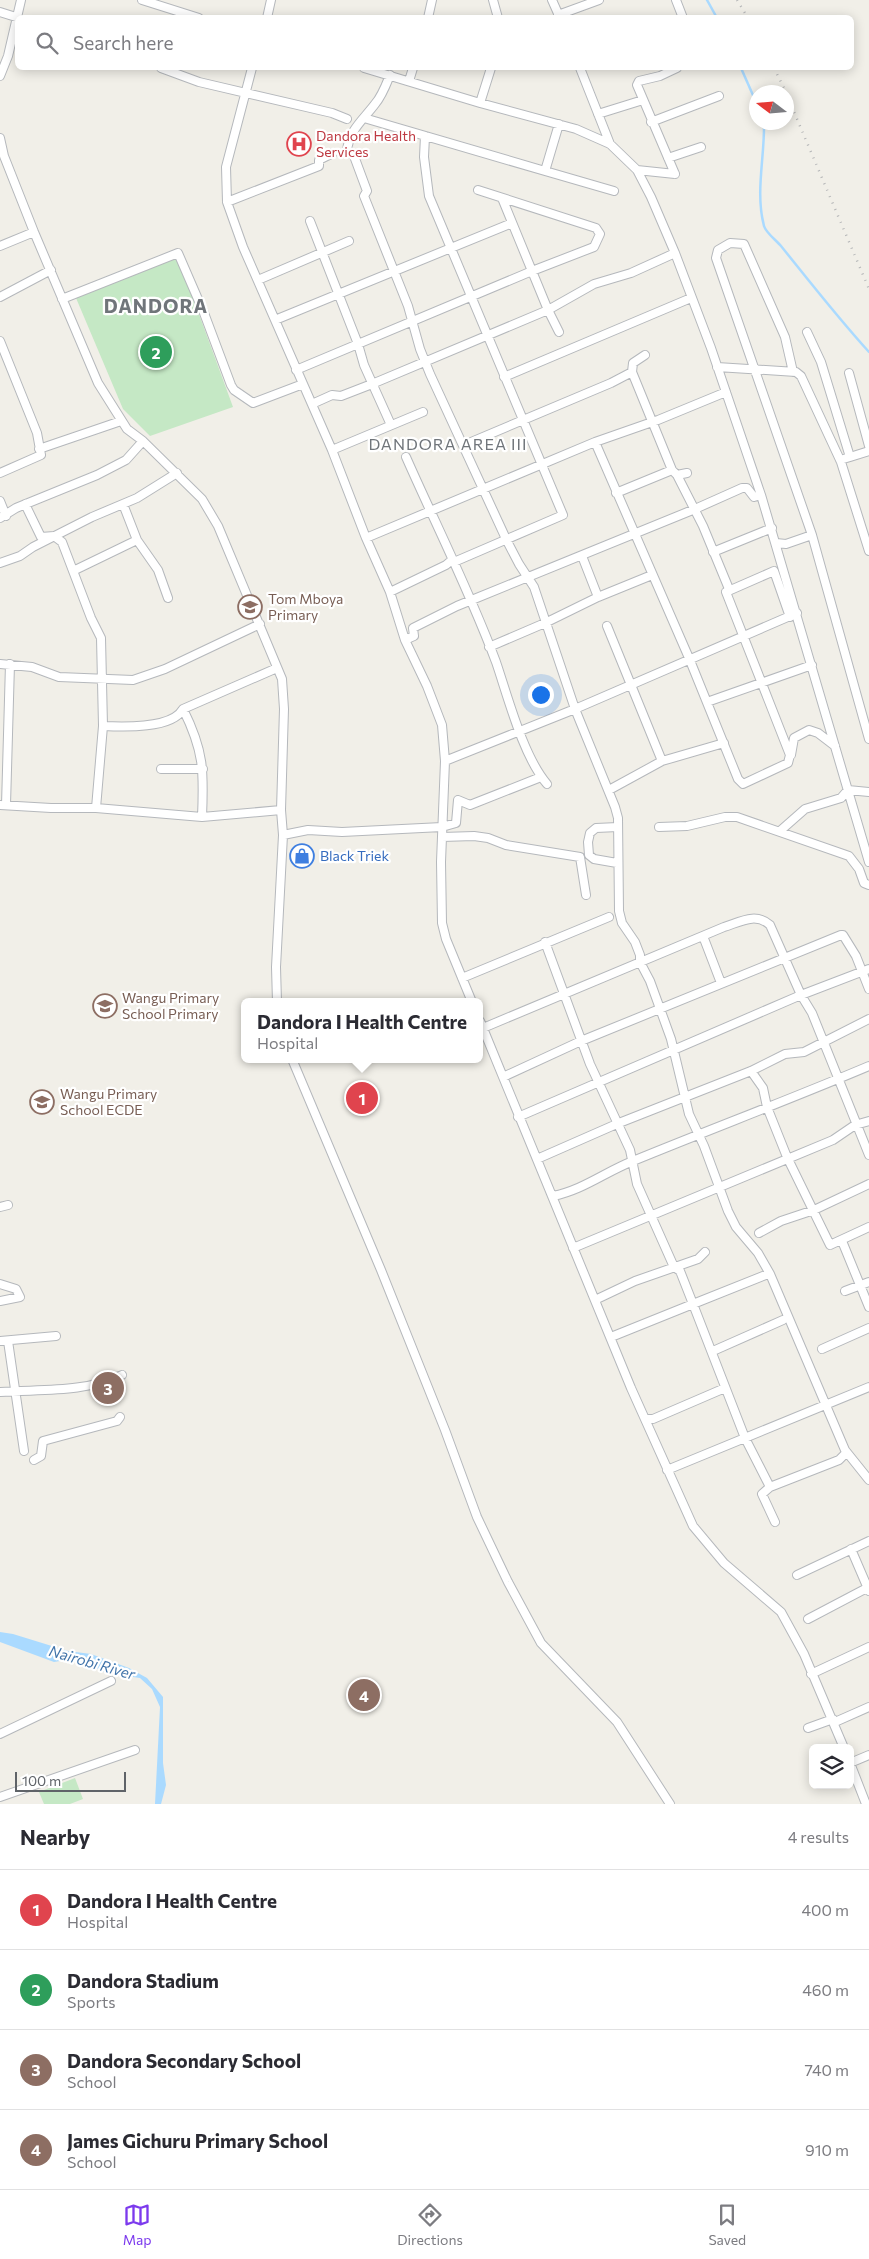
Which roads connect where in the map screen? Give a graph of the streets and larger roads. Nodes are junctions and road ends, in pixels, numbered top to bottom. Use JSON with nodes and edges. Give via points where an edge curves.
{"nodes":[{"id":1,"x":21,"y":0,"type":"edge"},
{"id":2,"x":142,"y":0,"type":"edge"},
{"id":3,"x":271,"y":0,"type":"edge"},
{"id":4,"x":432,"y":0,"type":"edge"},
{"id":5,"x":494,"y":0,"type":"edge"},
{"id":6,"x":552,"y":0,"type":"edge"},
{"id":7,"x":600,"y":0,"type":"edge"},
{"id":8,"x":676,"y":0,"type":"edge"},
{"id":9,"x":153,"y":2,"type":"edge"},
{"id":10,"x":0,"y":12,"type":"edge"},
{"id":11,"x":18,"y":15,"type":"edge"},
{"id":12,"x":190,"y":15,"type":"edge"},
{"id":13,"x":268,"y":15,"type":"edge"},
{"id":14,"x":429,"y":15,"type":"edge"},
{"id":15,"x":497,"y":15,"type":"edge"},
{"id":16,"x":559,"y":15,"type":"edge"},
{"id":17,"x":562,"y":15,"type":"edge"},
{"id":18,"x":682,"y":15,"type":"edge"},
{"id":19,"x":15,"y":16,"type":"edge"},
{"id":20,"x":15,"y":25,"type":"edge"},
{"id":21,"x":4,"y":54,"type":"edge"},
{"id":22,"x":166,"y":70,"type":"edge"},
{"id":23,"x":251,"y":70,"type":"edge"},
{"id":24,"x":371,"y":70,"type":"edge"},
{"id":25,"x":412,"y":70,"type":"edge"},
{"id":26,"x":490,"y":70,"type":"edge"},
{"id":27,"x":581,"y":70,"type":"edge"},
{"id":28,"x":673,"y":70,"type":"edge"},
{"id":29,"x":390,"y":75,"type":"junction"},
{"id":30,"x":0,"y":76,"type":"edge"},
{"id":31,"x":409,"y":81,"type":"junction"},
{"id":32,"x":245,"y":92,"type":"junction"},
{"id":33,"x":719,"y":96,"type":"dead end"},
{"id":34,"x":643,"y":100,"type":"junction"},
{"id":35,"x":480,"y":103,"type":"junction"},
{"id":36,"x":598,"y":114,"type":"junction"},
{"id":37,"x":364,"y":118,"type":"junction"},
{"id":38,"x":347,"y":119,"type":"dead end"},
{"id":39,"x":652,"y":122,"type":"junction"},
{"id":40,"x":559,"y":124,"type":"junction"},
{"id":41,"x":425,"y":136,"type":"junction"},
{"id":42,"x":0,"y":138,"type":"edge"},
{"id":43,"x":610,"y":144,"type":"junction"},
{"id":44,"x":701,"y":147,"type":"dead end"},
{"id":45,"x":333,"y":153,"type":"dead end"},
{"id":46,"x":2,"y":157,"type":"edge"},
{"id":47,"x":668,"y":158,"type":"junction"},
{"id":48,"x":637,"y":170,"type":"junction"},
{"id":49,"x":544,"y":171,"type":"junction"},
{"id":50,"x":478,"y":190,"type":"dead end"},
{"id":51,"x":614,"y":191,"type":"dead end"},
{"id":52,"x":502,"y":198,"type":"junction"},
{"id":53,"x":227,"y":202,"type":"junction"},
{"id":54,"x":310,"y":221,"type":"dead end"},
{"id":55,"x":512,"y":223,"type":"junction"},
{"id":56,"x":34,"y":232,"type":"junction"},
{"id":57,"x":349,"y":241,"type":"dead end"},
{"id":58,"x":0,"y":246,"type":"edge"},
{"id":59,"x":451,"y":247,"type":"junction"},
{"id":60,"x":322,"y":252,"type":"junction"},
{"id":61,"x":675,"y":254,"type":"junction"},
{"id":62,"x":51,"y":270,"type":"junction"},
{"id":63,"x":394,"y":270,"type":"junction"},
{"id":64,"x":532,"y":270,"type":"junction"},
{"id":65,"x":258,"y":280,"type":"junction"},
{"id":66,"x":338,"y":292,"type":"junction"},
{"id":67,"x":472,"y":296,"type":"junction"},
{"id":68,"x":0,"y":297,"type":"edge"},
{"id":69,"x":691,"y":298,"type":"junction"},
{"id":70,"x":62,"y":299,"type":"junction"},
{"id":71,"x":548,"y":310,"type":"junction"},
{"id":72,"x":275,"y":320,"type":"junction"},
{"id":73,"x":412,"y":321,"type":"junction"},
{"id":74,"x":559,"y":332,"type":"dead end"},
{"id":75,"x":807,"y":332,"type":"dead end"},
{"id":76,"x":487,"y":335,"type":"junction"},
{"id":77,"x":0,"y":341,"type":"edge"},
{"id":78,"x":358,"y":344,"type":"junction"},
{"id":79,"x":645,"y":355,"type":"dead end"},
{"id":80,"x":425,"y":361,"type":"junction"},
{"id":81,"x":717,"y":366,"type":"junction"},
{"id":82,"x":296,"y":370,"type":"junction"},
{"id":83,"x":756,"y":370,"type":"junction"},
{"id":84,"x":632,"y":372,"type":"junction"},
{"id":85,"x":792,"y":372,"type":"junction"},
{"id":86,"x":850,"y":373,"type":"dead end"},
{"id":87,"x":504,"y":377,"type":"junction"},
{"id":88,"x":303,"y":384,"type":"junction"},
{"id":89,"x":372,"y":384,"type":"junction"},
{"id":90,"x":726,"y":392,"type":"junction"},
{"id":91,"x":312,"y":404,"type":"junction"},
{"id":92,"x":424,"y":412,"type":"dead end"},
{"id":93,"x":522,"y":420,"type":"junction"},
{"id":94,"x":122,"y":421,"type":"junction"},
{"id":95,"x":652,"y":421,"type":"junction"},
{"id":96,"x":391,"y":425,"type":"junction"},
{"id":97,"x":143,"y":441,"type":"junction"},
{"id":98,"x":595,"y":442,"type":"junction"},
{"id":99,"x":464,"y":445,"type":"junction"},
{"id":100,"x":869,"y":446,"type":"edge"},
{"id":101,"x":40,"y":449,"type":"junction"},
{"id":102,"x":332,"y":450,"type":"junction"},
{"id":103,"x":869,"y":451,"type":"edge"},
{"id":104,"x":406,"y":457,"type":"dead end"},
{"id":105,"x":850,"y":458,"type":"junction"},
{"id":106,"x":840,"y":460,"type":"junction"},
{"id":107,"x":541,"y":465,"type":"junction"},
{"id":108,"x":675,"y":472,"type":"junction"},
{"id":109,"x":0,"y":473,"type":"edge"},
{"id":110,"x":177,"y":473,"type":"junction"},
{"id":111,"x":686,"y":473,"type":"dead end"},
{"id":112,"x":485,"y":489,"type":"junction"},
{"id":113,"x":616,"y":493,"type":"junction"},
{"id":114,"x":761,"y":496,"type":"junction"},
{"id":115,"x":0,"y":502,"type":"edge"},
{"id":116,"x":25,"y":504,"type":"junction"},
{"id":117,"x":123,"y":504,"type":"junction"},
{"id":118,"x":695,"y":509,"type":"junction"},
{"id":119,"x":430,"y":511,"type":"junction"},
{"id":120,"x":3,"y":517,"type":"edge"},
{"id":121,"x":772,"y":528,"type":"junction"},
{"id":122,"x":633,"y":533,"type":"junction"},
{"id":123,"x":812,"y":535,"type":"junction"},
{"id":124,"x":54,"y":536,"type":"junction"},
{"id":125,"x":366,"y":538,"type":"junction"},
{"id":126,"x":138,"y":540,"type":"junction"},
{"id":127,"x":507,"y":541,"type":"junction"},
{"id":128,"x":776,"y":543,"type":"junction"},
{"id":129,"x":869,"y":551,"type":"edge"},
{"id":130,"x":713,"y":552,"type":"junction"},
{"id":131,"x":582,"y":556,"type":"junction"},
{"id":132,"x":454,"y":560,"type":"junction"},
{"id":133,"x":0,"y":563,"type":"edge"},
{"id":134,"x":73,"y":571,"type":"junction"},
{"id":135,"x":652,"y":575,"type":"junction"},
{"id":136,"x":528,"y":577,"type":"junction"},
{"id":137,"x":390,"y":592,"type":"junction"},
{"id":138,"x":726,"y":592,"type":"junction"},
{"id":139,"x":598,"y":597,"type":"junction"},
{"id":140,"x":168,"y":598,"type":"dead end"},
{"id":141,"x":471,"y":601,"type":"junction"},
{"id":142,"x":794,"y":615,"type":"junction"},
{"id":143,"x":545,"y":623,"type":"junction"},
{"id":144,"x":260,"y":624,"type":"junction"},
{"id":145,"x":607,"y":626,"type":"dead end"},
{"id":146,"x":742,"y":636,"type":"junction"},
{"id":147,"x":405,"y":640,"type":"junction"},
{"id":148,"x":489,"y":647,"type":"junction"},
{"id":149,"x":689,"y":658,"type":"junction"},
{"id":150,"x":0,"y":664,"type":"edge"},
{"id":151,"x":10,"y":664,"type":"junction"},
{"id":152,"x":812,"y":665,"type":"junction"},
{"id":153,"x":278,"y":668,"type":"junction"},
{"id":154,"x":102,"y":677,"type":"junction"},
{"id":155,"x":763,"y":683,"type":"junction"},
{"id":156,"x":631,"y":684,"type":"junction"},
{"id":157,"x":707,"y":702,"type":"junction"},
{"id":158,"x":183,"y":709,"type":"junction"},
{"id":159,"x":575,"y":709,"type":"junction"},
{"id":160,"x":0,"y":721,"type":"edge"},
{"id":161,"x":9,"y":721,"type":"junction"},
{"id":162,"x":104,"y":726,"type":"junction"},
{"id":163,"x":520,"y":731,"type":"junction"},
{"id":164,"x":869,"y":739,"type":"edge"},
{"id":165,"x":724,"y":743,"type":"junction"},
{"id":166,"x":836,"y":746,"type":"junction"},
{"id":167,"x":791,"y":758,"type":"junction"},
{"id":168,"x":445,"y":761,"type":"junction"},
{"id":169,"x":662,"y":761,"type":"junction"},
{"id":170,"x":161,"y":769,"type":"dead end"},
{"id":171,"x":203,"y":769,"type":"junction"},
{"id":172,"x":541,"y":776,"type":"junction"},
{"id":173,"x":547,"y":784,"type":"dead end"},
{"id":174,"x":609,"y":790,"type":"junction"},
{"id":175,"x":848,"y":790,"type":"junction"},
{"id":176,"x":869,"y":792,"type":"edge"},
{"id":177,"x":3,"y":805,"type":"edge"},
{"id":178,"x":96,"y":808,"type":"junction"},
{"id":179,"x":281,"y":810,"type":"junction"},
{"id":180,"x":202,"y":817,"type":"junction"},
{"id":181,"x":442,"y":827,"type":"junction"},
{"id":182,"x":618,"y":827,"type":"junction"},
{"id":183,"x":659,"y":827,"type":"dead end"},
{"id":184,"x":780,"y":831,"type":"junction"},
{"id":185,"x":283,"y":835,"type":"junction"},
{"id":186,"x":442,"y":837,"type":"junction"},
{"id":187,"x":617,"y":862,"type":"junction"},
{"id":188,"x":869,"y":862,"type":"edge"},
{"id":189,"x":869,"y":885,"type":"edge"},
{"id":190,"x":586,"y":895,"type":"dead end"},
{"id":191,"x":608,"y":917,"type":"dead end"},
{"id":192,"x":703,"y":936,"type":"junction"},
{"id":193,"x":545,"y":942,"type":"junction"},
{"id":194,"x":786,"y":957,"type":"junction"},
{"id":195,"x":640,"y":962,"type":"junction"},
{"id":196,"x":865,"y":971,"type":"edge"},
{"id":197,"x":462,"y":978,"type":"junction"},
{"id":198,"x":721,"y":983,"type":"junction"},
{"id":199,"x":869,"y":989,"type":"edge"},
{"id":200,"x":564,"y":994,"type":"junction"},
{"id":201,"x":801,"y":995,"type":"junction"},
{"id":202,"x":277,"y":998,"type":"edge"},
{"id":203,"x":470,"y":998,"type":"edge"},
{"id":204,"x":660,"y":1010,"type":"junction"},
{"id":205,"x":869,"y":1018,"type":"edge"},
{"id":206,"x":483,"y":1024,"type":"edge"},
{"id":207,"x":483,"y":1030,"type":"edge"},
{"id":208,"x":581,"y":1041,"type":"junction"},
{"id":209,"x":825,"y":1042,"type":"junction"},
{"id":210,"x":675,"y":1049,"type":"junction"},
{"id":211,"x":294,"y":1063,"type":"edge"},
{"id":212,"x":869,"y":1066,"type":"edge"},
{"id":213,"x":750,"y":1071,"type":"junction"},
{"id":214,"x":503,"y":1077,"type":"junction"},
{"id":215,"x":837,"y":1080,"type":"junction"},
{"id":216,"x":599,"y":1082,"type":"junction"},
{"id":217,"x":683,"y":1097,"type":"junction"},
{"id":218,"x":767,"y":1107,"type":"junction"},
{"id":219,"x":518,"y":1117,"type":"junction"},
{"id":220,"x":869,"y":1121,"type":"edge"},
{"id":221,"x":619,"y":1123,"type":"junction"},
{"id":222,"x":855,"y":1125,"type":"junction"},
{"id":223,"x":700,"y":1135,"type":"junction"},
{"id":224,"x":869,"y":1156,"type":"edge"},
{"id":225,"x":788,"y":1157,"type":"junction"},
{"id":226,"x":537,"y":1159,"type":"junction"},
{"id":227,"x":632,"y":1161,"type":"junction"},
{"id":228,"x":869,"y":1184,"type":"edge"},
{"id":229,"x":718,"y":1186,"type":"junction"},
{"id":230,"x":553,"y":1196,"type":"junction"},
{"id":231,"x":814,"y":1210,"type":"junction"},
{"id":232,"x":652,"y":1215,"type":"junction"},
{"id":233,"x":869,"y":1227,"type":"edge"},
{"id":234,"x":759,"y":1233,"type":"dead end"},
{"id":235,"x":842,"y":1240,"type":"junction"},
{"id":236,"x":573,"y":1248,"type":"junction"},
{"id":237,"x":705,"y":1252,"type":"dead end"},
{"id":238,"x":674,"y":1267,"type":"junction"},
{"id":239,"x":768,"y":1274,"type":"dead end"},
{"id":240,"x":0,"y":1284,"type":"edge"},
{"id":241,"x":865,"y":1284,"type":"edge"},
{"id":242,"x":845,"y":1291,"type":"dead end"},
{"id":243,"x":595,"y":1300,"type":"junction"},
{"id":244,"x":0,"y":1301,"type":"edge"},
{"id":245,"x":693,"y":1304,"type":"junction"},
{"id":246,"x":869,"y":1307,"type":"edge"},
{"id":247,"x":783,"y":1320,"type":"dead end"},
{"id":248,"x":869,"y":1328,"type":"edge"},
{"id":249,"x":56,"y":1336,"type":"dead end"},
{"id":250,"x":610,"y":1337,"type":"junction"},
{"id":251,"x":4,"y":1341,"type":"edge"},
{"id":252,"x":822,"y":1348,"type":"dead end"},
{"id":253,"x":713,"y":1351,"type":"junction"},
{"id":254,"x":122,"y":1375,"type":"dead end"},
{"id":255,"x":869,"y":1387,"type":"edge"},
{"id":256,"x":725,"y":1388,"type":"junction"},
{"id":257,"x":15,"y":1391,"type":"junction"},
{"id":258,"x":0,"y":1392,"type":"edge"},
{"id":259,"x":826,"y":1405,"type":"junction"},
{"id":260,"x":120,"y":1417,"type":"dead end"},
{"id":261,"x":646,"y":1419,"type":"junction"},
{"id":262,"x":745,"y":1438,"type":"junction"},
{"id":263,"x":24,"y":1451,"type":"dead end"},
{"id":264,"x":844,"y":1455,"type":"dead end"},
{"id":265,"x":34,"y":1460,"type":"dead end"},
{"id":266,"x":667,"y":1470,"type":"junction"},
{"id":267,"x":869,"y":1480,"type":"edge"},
{"id":268,"x":770,"y":1487,"type":"junction"},
{"id":269,"x":775,"y":1522,"type":"dead end"},
{"id":270,"x":869,"y":1541,"type":"edge"},
{"id":271,"x":851,"y":1549,"type":"junction"},
{"id":272,"x":797,"y":1575,"type":"dead end"},
{"id":273,"x":868,"y":1590,"type":"edge"},
{"id":274,"x":808,"y":1619,"type":"dead end"},
{"id":275,"x":869,"y":1647,"type":"edge"},
{"id":276,"x":811,"y":1674,"type":"junction"},
{"id":277,"x":111,"y":1681,"type":"dead end"},
{"id":278,"x":869,"y":1707,"type":"edge"},
{"id":279,"x":834,"y":1721,"type":"junction"},
{"id":280,"x":808,"y":1728,"type":"dead end"},
{"id":281,"x":0,"y":1734,"type":"edge"},
{"id":282,"x":843,"y":1744,"type":"edge"},
{"id":283,"x":135,"y":1750,"type":"dead end"},
{"id":284,"x":869,"y":1756,"type":"edge"},
{"id":285,"x":854,"y":1762,"type":"edge"},
{"id":286,"x":854,"y":1773,"type":"edge"},
{"id":287,"x":0,"y":1797,"type":"edge"},
{"id":288,"x":670,"y":1804,"type":"edge"},
{"id":289,"x":866,"y":1804,"type":"edge"}],
"edges":[{"from":1,"to":11,"type":"street"},
{"from":2,"to":9,"type":"street"},
{"from":3,"to":13,"type":"street"},
{"from":4,"to":14,"type":"street"},
{"from":5,"to":15,"type":"street"},
{"from":6,"to":16,"type":"street"},
{"from":7,"to":17,"type":"street"},
{"from":8,"to":18,"type":"street"},
{"from":9,"to":12,"type":"street"},
{"from":10,"to":19,"type":"street"},
{"from":20,"to":21,"type":"street"},
{"from":21,"to":30,"type":"street"},
{"from":22,"to":32,"type":"street","via":[[199,82]]},
{"from":23,"to":32,"type":"street"},
{"from":24,"to":29,"type":"street"},
{"from":25,"to":31,"type":"street"},
{"from":26,"to":35,"type":"street"},
{"from":27,"to":36,"type":"street"},
{"from":28,"to":34,"type":"street","via":[[639,81],[637,85]]},
{"from":29,"to":31,"type":"street"},
{"from":29,"to":37,"type":"street","via":[[376,103]]},
{"from":31,"to":35,"type":"street"},
{"from":32,"to":38,"type":"street"},
{"from":32,"to":53,"type":"street","via":[[226,166]]},
{"from":33,"to":39,"type":"street"},
{"from":34,"to":36,"type":"street"},
{"from":34,"to":39,"type":"street"},
{"from":35,"to":40,"type":"street"},
{"from":36,"to":43,"type":"street"},
{"from":37,"to":41,"type":"street"},
{"from":37,"to":63,"type":"street","via":[[348,140],[347,151],[354,156],[366,191],[364,196]]},
{"from":39,"to":47,"type":"street"},
{"from":40,"to":43,"type":"street"},
{"from":40,"to":49,"type":"street"},
{"from":41,"to":49,"type":"street"},
{"from":41,"to":59,"type":"street","via":[[429,196]]},
{"from":42,"to":46,"type":"street"},
{"from":43,"to":48,"type":"street"},
{"from":44,"to":47,"type":"street"},
{"from":45,"to":53,"type":"street","via":[[319,160],[319,166]]},
{"from":46,"to":56,"type":"street"},
{"from":47,"to":48,"type":"street","via":[[675,174]]},
{"from":48,"to":61,"type":"street"},
{"from":49,"to":51,"type":"street"},
{"from":50,"to":52,"type":"street"},
{"from":52,"to":55,"type":"street"},
{"from":52,"to":64,"type":"street","via":[[596,228],[600,234],[594,247],[588,251]]},
{"from":53,"to":65,"type":"street"},
{"from":54,"to":60,"type":"street"},
{"from":55,"to":59,"type":"street"},
{"from":55,"to":64,"type":"street"},
{"from":56,"to":58,"type":"street"},
{"from":56,"to":62,"type":"street"},
{"from":57,"to":60,"type":"street"},
{"from":59,"to":63,"type":"street"},
{"from":59,"to":67,"type":"street"},
{"from":60,"to":65,"type":"street"},
{"from":60,"to":66,"type":"street"},
{"from":61,"to":69,"type":"street"},
{"from":61,"to":71,"type":"street","via":[[594,284]]},
{"from":62,"to":68,"type":"street"},
{"from":62,"to":70,"type":"street"},
{"from":63,"to":66,"type":"street"},
{"from":63,"to":73,"type":"street"},
{"from":64,"to":67,"type":"street"},
{"from":64,"to":71,"type":"street"},
{"from":65,"to":72,"type":"street"},
{"from":66,"to":72,"type":"street"},
{"from":66,"to":78,"type":"street"},
{"from":67,"to":73,"type":"street"},
{"from":67,"to":76,"type":"street"},
{"from":69,"to":81,"type":"street"},
{"from":69,"to":87,"type":"street"},
{"from":70,"to":88,"type":"street","via":[[178,253],[234,390],[253,403]]},
{"from":70,"to":94,"type":"street","via":[[98,383]]},
{"from":71,"to":74,"type":"street"},
{"from":71,"to":76,"type":"street"},
{"from":72,"to":82,"type":"street"},
{"from":73,"to":78,"type":"street"},
{"from":73,"to":80,"type":"street"},
{"from":75,"to":105,"type":"street","via":[[821,362]]},
{"from":76,"to":80,"type":"street"},
{"from":76,"to":87,"type":"street"},
{"from":77,"to":101,"type":"street","via":[[37,433]]},
{"from":78,"to":82,"type":"street"},
{"from":78,"to":89,"type":"street"},
{"from":79,"to":84,"type":"street","via":[[633,363]]},
{"from":80,"to":89,"type":"street"},
{"from":80,"to":99,"type":"street"},
{"from":81,"to":83,"type":"street"},
{"from":81,"to":90,"type":"street"},
{"from":82,"to":88,"type":"street"},
{"from":83,"to":85,"type":"street"},
{"from":83,"to":85,"type":"street","via":[[716,258],[718,250],[736,242],[744,244],[785,337]]},
{"from":83,"to":123,"type":"street"},
{"from":84,"to":93,"type":"street"},
{"from":84,"to":95,"type":"street"},
{"from":85,"to":106,"type":"street","via":[[801,376]]},
{"from":86,"to":100,"type":"street"},
{"from":87,"to":93,"type":"street"},
{"from":88,"to":91,"type":"street"},
{"from":89,"to":91,"type":"street"},
{"from":89,"to":96,"type":"street"},
{"from":90,"to":95,"type":"street"},
{"from":90,"to":114,"type":"street"},
{"from":91,"to":102,"type":"street"},
{"from":92,"to":96,"type":"street"},
{"from":93,"to":99,"type":"street"},
{"from":93,"to":107,"type":"street"},
{"from":94,"to":97,"type":"street"},
{"from":94,"to":101,"type":"street"},
{"from":95,"to":98,"type":"street"},
{"from":95,"to":108,"type":"street"},
{"from":96,"to":102,"type":"street"},
{"from":97,"to":110,"type":"street"},
{"from":97,"to":116,"type":"street","via":[[126,460]]},
{"from":98,"to":107,"type":"street"},
{"from":98,"to":113,"type":"street"},
{"from":99,"to":112,"type":"street"},
{"from":101,"to":109,"type":"street","via":[[41,456]]},
{"from":102,"to":125,"type":"street"},
{"from":103,"to":105,"type":"street"},
{"from":104,"to":119,"type":"street"},
{"from":105,"to":106,"type":"street"},
{"from":106,"to":129,"type":"street"},
{"from":107,"to":112,"type":"street"},
{"from":107,"to":127,"type":"street","via":[[563,515]]},
{"from":108,"to":111,"type":"street"},
{"from":108,"to":113,"type":"street"},
{"from":108,"to":118,"type":"street"},
{"from":110,"to":117,"type":"street"},
{"from":110,"to":144,"type":"street","via":[[202,499],[218,526]]},
{"from":112,"to":119,"type":"street"},
{"from":112,"to":127,"type":"street"},
{"from":113,"to":122,"type":"street"},
{"from":114,"to":118,"type":"street","via":[[754,497],[747,488],[742,488]]},
{"from":114,"to":121,"type":"street"},
{"from":115,"to":120,"type":"street"},
{"from":116,"to":120,"type":"street"},
{"from":116,"to":124,"type":"street","via":[[41,537]]},
{"from":117,"to":124,"type":"street"},
{"from":117,"to":126,"type":"street"},
{"from":118,"to":122,"type":"street"},
{"from":118,"to":130,"type":"street"},
{"from":119,"to":125,"type":"street"},
{"from":119,"to":132,"type":"street"},
{"from":121,"to":128,"type":"street"},
{"from":121,"to":130,"type":"street"},
{"from":122,"to":131,"type":"street"},
{"from":122,"to":135,"type":"street"},
{"from":123,"to":128,"type":"street","via":[[786,544]]},
{"from":123,"to":164,"type":"street"},
{"from":124,"to":133,"type":"street","via":[[20,556]]},
{"from":124,"to":134,"type":"street","via":[[62,542]]},
{"from":125,"to":137,"type":"street"},
{"from":126,"to":134,"type":"street"},
{"from":126,"to":140,"type":"street","via":[[158,570]]},
{"from":127,"to":132,"type":"street"},
{"from":127,"to":136,"type":"street"},
{"from":128,"to":142,"type":"street"},
{"from":130,"to":138,"type":"street","via":[[729,589]]},
{"from":131,"to":136,"type":"street"},
{"from":131,"to":139,"type":"street"},
{"from":132,"to":137,"type":"street"},
{"from":132,"to":141,"type":"street"},
{"from":134,"to":154,"type":"street","via":[[101,638]]},
{"from":135,"to":139,"type":"street"},
{"from":135,"to":149,"type":"street"},
{"from":136,"to":141,"type":"street"},
{"from":136,"to":143,"type":"street","via":[[541,604]]},
{"from":137,"to":147,"type":"street"},
{"from":138,"to":142,"type":"street","via":[[774,571]]},
{"from":138,"to":146,"type":"street"},
{"from":139,"to":143,"type":"street"},
{"from":141,"to":147,"type":"street","via":[[413,628],[414,636]]},
{"from":141,"to":148,"type":"street"},
{"from":142,"to":146,"type":"street"},
{"from":142,"to":152,"type":"street"},
{"from":143,"to":148,"type":"street"},
{"from":143,"to":159,"type":"street"},
{"from":144,"to":153,"type":"street"},
{"from":144,"to":154,"type":"street","via":[[165,669],[133,680]]},
{"from":145,"to":156,"type":"street"},
{"from":146,"to":149,"type":"street"},
{"from":146,"to":155,"type":"street"},
{"from":147,"to":168,"type":"street","via":[[442,725]]},
{"from":148,"to":163,"type":"street"},
{"from":149,"to":156,"type":"street"},
{"from":149,"to":157,"type":"street"},
{"from":150,"to":151,"type":"street"},
{"from":151,"to":154,"type":"street","via":[[32,667],[59,677]]},
{"from":151,"to":161,"type":"street"},
{"from":152,"to":155,"type":"street"},
{"from":152,"to":166,"type":"street"},
{"from":153,"to":158,"type":"street"},
{"from":153,"to":179,"type":"street","via":[[284,709]]},
{"from":154,"to":162,"type":"street"},
{"from":155,"to":157,"type":"street"},
{"from":155,"to":167,"type":"street"},
{"from":156,"to":159,"type":"street"},
{"from":156,"to":169,"type":"street"},
{"from":157,"to":165,"type":"street"},
{"from":158,"to":162,"type":"street","via":[[180,715],[151,726]]},
{"from":158,"to":171,"type":"street","via":[[196,736]]},
{"from":159,"to":163,"type":"street"},
{"from":159,"to":174,"type":"street"},
{"from":160,"to":161,"type":"street"},
{"from":161,"to":177,"type":"street"},
{"from":162,"to":178,"type":"street"},
{"from":163,"to":168,"type":"street"},
{"from":163,"to":172,"type":"street"},
{"from":165,"to":167,"type":"street","via":[[741,783],[788,763]]},
{"from":165,"to":169,"type":"street"},
{"from":166,"to":167,"type":"street","via":[[818,732],[809,730],[794,738]]},
{"from":166,"to":175,"type":"street"},
{"from":168,"to":181,"type":"street"},
{"from":169,"to":174,"type":"street"},
{"from":170,"to":171,"type":"street"},
{"from":171,"to":180,"type":"street"},
{"from":172,"to":173,"type":"street"},
{"from":172,"to":181,"type":"street","via":[[470,805],[458,800],[456,823]]},
{"from":174,"to":182,"type":"street"},
{"from":175,"to":176,"type":"street"},
{"from":175,"to":184,"type":"street","via":[[841,798],[805,809]]},
{"from":175,"to":188,"type":"street"},
{"from":177,"to":178,"type":"street"},
{"from":178,"to":180,"type":"street"},
{"from":179,"to":180,"type":"street"},
{"from":179,"to":185,"type":"street"},
{"from":181,"to":185,"type":"street","via":[[342,832],[308,830]]},
{"from":181,"to":186,"type":"street"},
{"from":182,"to":187,"type":"street"},
{"from":182,"to":187,"type":"street","via":[[596,828],[590,832],[588,842],[589,855],[594,859]]},
{"from":183,"to":184,"type":"street","via":[[700,824],[725,817],[751,821]]},
{"from":184,"to":189,"type":"street","via":[[848,856],[859,869],[864,883]]},
{"from":185,"to":202,"type":"street"},
{"from":186,"to":190,"type":"street","via":[[488,838],[506,845],[580,857]]},
{"from":186,"to":197,"type":"street","via":[[442,923]]},
{"from":187,"to":195,"type":"street","via":[[619,911],[622,923],[635,942]]},
{"from":191,"to":193,"type":"street"},
{"from":192,"to":194,"type":"street","via":[[750,918],[762,919],[770,925]]},
{"from":192,"to":195,"type":"street"},
{"from":192,"to":198,"type":"street"},
{"from":193,"to":197,"type":"street"},
{"from":193,"to":200,"type":"street"},
{"from":194,"to":196,"type":"street","via":[[842,934]]},
{"from":194,"to":198,"type":"street"},
{"from":194,"to":201,"type":"street"},
{"from":195,"to":200,"type":"street"},
{"from":195,"to":204,"type":"street"},
{"from":196,"to":199,"type":"street"},
{"from":196,"to":201,"type":"street"},
{"from":197,"to":203,"type":"street"},
{"from":198,"to":204,"type":"street"},
{"from":200,"to":206,"type":"street"},
{"from":200,"to":208,"type":"street"},
{"from":201,"to":209,"type":"street"},
{"from":201,"to":210,"type":"street"},
{"from":204,"to":208,"type":"street"},
{"from":204,"to":210,"type":"street"},
{"from":205,"to":209,"type":"street"},
{"from":207,"to":214,"type":"street"},
{"from":208,"to":214,"type":"street"},
{"from":208,"to":216,"type":"street"},
{"from":209,"to":213,"type":"street","via":[[804,1052],[785,1054]]},
{"from":209,"to":215,"type":"street"},
{"from":210,"to":216,"type":"street"},
{"from":210,"to":217,"type":"street"},
{"from":211,"to":288,"type":"street","via":[[388,1288],[477,1517],[512,1588],[541,1643],[617,1722]]},
{"from":212,"to":215,"type":"street"},
{"from":213,"to":217,"type":"street"},
{"from":213,"to":218,"type":"street","via":[[763,1088]]},
{"from":214,"to":219,"type":"street"},
{"from":215,"to":218,"type":"street"},
{"from":215,"to":222,"type":"street"},
{"from":216,"to":219,"type":"street"},
{"from":216,"to":221,"type":"street"},
{"from":217,"to":221,"type":"street"},
{"from":217,"to":223,"type":"street"},
{"from":218,"to":223,"type":"street"},
{"from":218,"to":225,"type":"street"},
{"from":219,"to":226,"type":"street"},
{"from":220,"to":222,"type":"street"},
{"from":221,"to":226,"type":"street"},
{"from":221,"to":227,"type":"street"},
{"from":222,"to":224,"type":"street"},
{"from":222,"to":225,"type":"street","via":[[833,1140]]},
{"from":223,"to":227,"type":"street"},
{"from":223,"to":229,"type":"street"},
{"from":225,"to":229,"type":"street"},
{"from":225,"to":231,"type":"street"},
{"from":226,"to":230,"type":"street"},
{"from":227,"to":230,"type":"street","via":[[569,1193]]},
{"from":227,"to":232,"type":"street","via":[[637,1184]]},
{"from":228,"to":231,"type":"street"},
{"from":229,"to":232,"type":"street"},
{"from":229,"to":259,"type":"street","via":[[736,1227],[766,1265]]},
{"from":230,"to":236,"type":"street"},
{"from":231,"to":234,"type":"street","via":[[781,1221]]},
{"from":231,"to":235,"type":"street","via":[[830,1245]]},
{"from":232,"to":236,"type":"street"},
{"from":232,"to":238,"type":"street"},
{"from":233,"to":235,"type":"street"},
{"from":235,"to":241,"type":"street"},
{"from":236,"to":243,"type":"street"},
{"from":237,"to":238,"type":"street","via":[[698,1259]]},
{"from":238,"to":243,"type":"street"},
{"from":238,"to":245,"type":"street","via":[[680,1272]]},
{"from":239,"to":245,"type":"street"},
{"from":240,"to":244,"type":"street","via":[[16,1289],[20,1297]]},
{"from":241,"to":242,"type":"street"},
{"from":241,"to":246,"type":"street"},
{"from":243,"to":250,"type":"street"},
{"from":245,"to":250,"type":"street"},
{"from":245,"to":253,"type":"street"},
{"from":247,"to":253,"type":"street"},
{"from":248,"to":252,"type":"street"},
{"from":249,"to":251,"type":"street"},
{"from":250,"to":261,"type":"street"},
{"from":251,"to":257,"type":"street"},
{"from":253,"to":256,"type":"street"},
{"from":254,"to":257,"type":"street","via":[[108,1382],[78,1387]]},
{"from":255,"to":259,"type":"street"},
{"from":256,"to":261,"type":"street","via":[[653,1419]]},
{"from":256,"to":262,"type":"street"},
{"from":257,"to":258,"type":"street"},
{"from":257,"to":263,"type":"street"},
{"from":259,"to":262,"type":"street"},
{"from":259,"to":267,"type":"street","via":[[845,1450]]},
{"from":260,"to":265,"type":"street","via":[[43,1441],[41,1456]]},
{"from":261,"to":266,"type":"street"},
{"from":262,"to":266,"type":"street"},
{"from":262,"to":268,"type":"street"},
{"from":264,"to":268,"type":"street","via":[[839,1460]]},
{"from":266,"to":276,"type":"street","via":[[693,1526],[724,1563],[781,1612]]},
{"from":268,"to":269,"type":"street","via":[[762,1494]]},
{"from":270,"to":271,"type":"street"},
{"from":271,"to":272,"type":"street"},
{"from":271,"to":273,"type":"street"},
{"from":273,"to":274,"type":"street"},
{"from":275,"to":276,"type":"street"},
{"from":276,"to":279,"type":"street"},
{"from":277,"to":281,"type":"street"},
{"from":278,"to":279,"type":"street"},
{"from":279,"to":280,"type":"street"},
{"from":279,"to":282,"type":"street"},
{"from":283,"to":287,"type":"street"},
{"from":284,"to":285,"type":"street"},
{"from":286,"to":289,"type":"street"}]}
